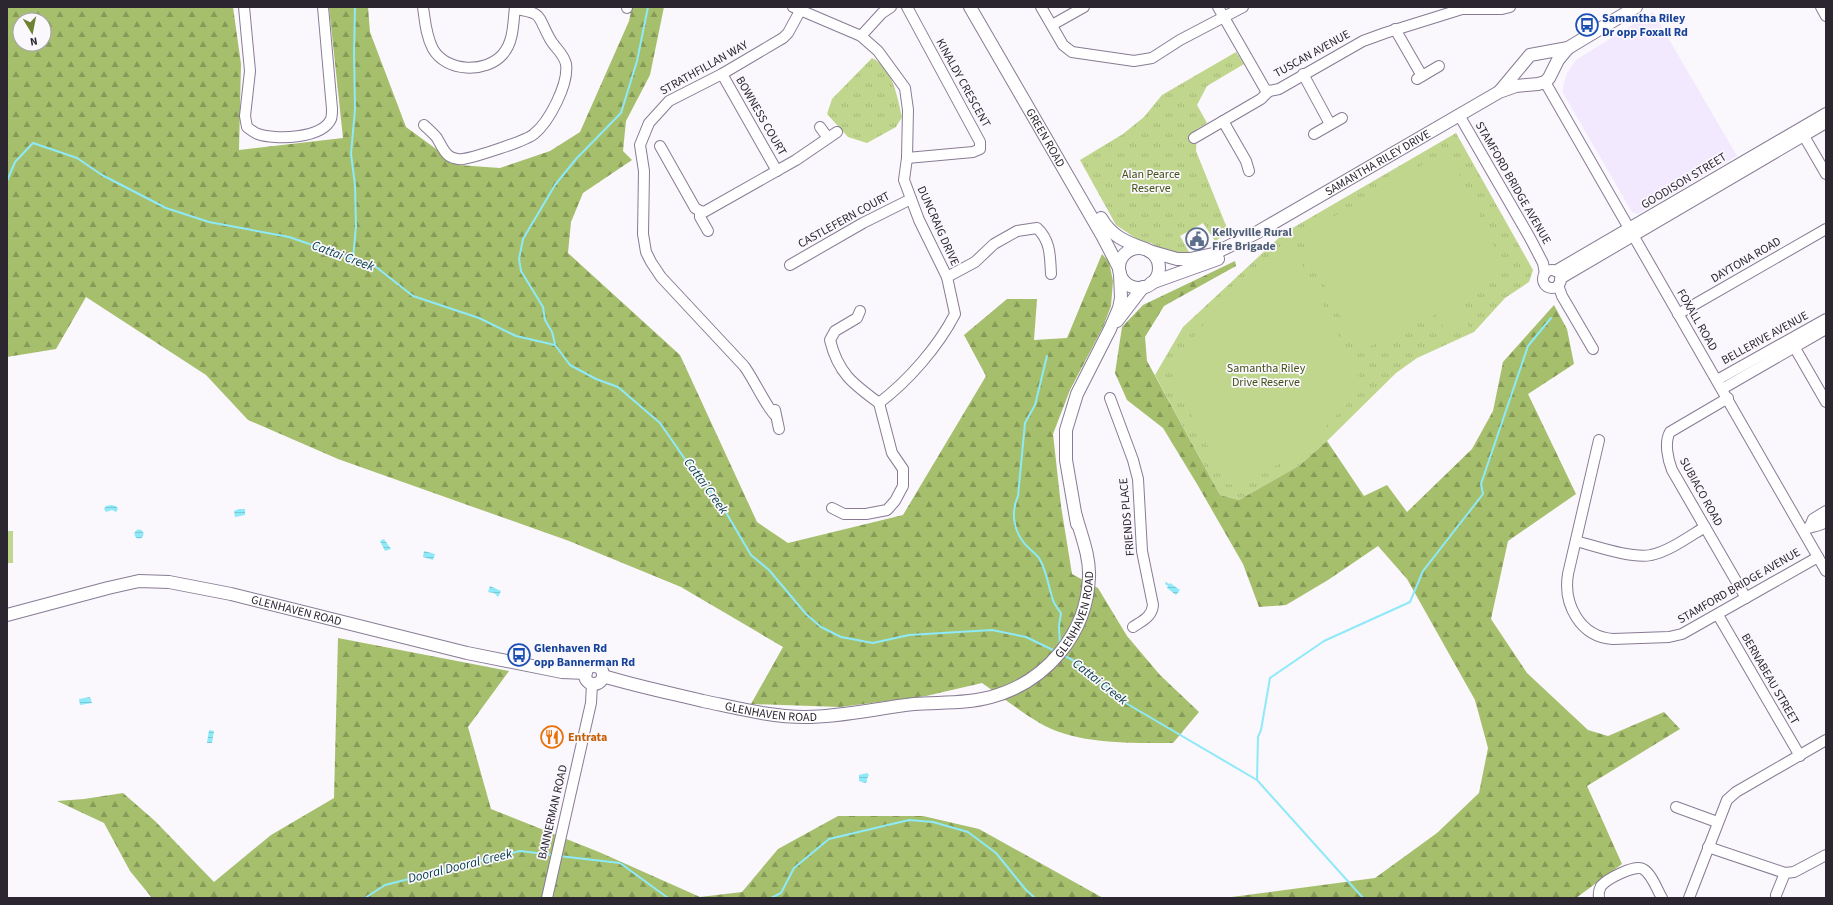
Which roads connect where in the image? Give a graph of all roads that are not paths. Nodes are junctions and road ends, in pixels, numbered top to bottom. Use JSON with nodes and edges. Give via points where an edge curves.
{"nodes":[{"id":1,"x":244,"y":7,"type":"edge"},
{"id":2,"x":323,"y":7,"type":"edge"},
{"id":3,"x":423,"y":7,"type":"edge"},
{"id":4,"x":892,"y":7,"type":"edge"},
{"id":5,"x":907,"y":7,"type":"edge"},
{"id":6,"x":970,"y":7,"type":"edge"},
{"id":7,"x":979,"y":7,"type":"edge"},
{"id":8,"x":1041,"y":7,"type":"edge"},
{"id":9,"x":1084,"y":7,"type":"edge"},
{"id":10,"x":1218,"y":7,"type":"edge"},
{"id":11,"x":1243,"y":7,"type":"edge"},
{"id":12,"x":1510,"y":7,"type":"edge"},
{"id":13,"x":1636,"y":7,"type":"edge"},
{"id":14,"x":1821,"y":7,"type":"edge"},
{"id":15,"x":515,"y":8,"type":"edge"},
{"id":16,"x":1462,"y":8,"type":"edge"},
{"id":17,"x":796,"y":9,"type":"edge"},
{"id":18,"x":1826,"y":16,"type":"edge"},
{"id":19,"x":1224,"y":18,"type":"junction"},
{"id":20,"x":1052,"y":26,"type":"junction"},
{"id":21,"x":1395,"y":29,"type":"junction"},
{"id":22,"x":861,"y":36,"type":"junction"},
{"id":23,"x":1568,"y":48,"type":"junction"},
{"id":24,"x":1540,"y":54,"type":"junction"},
{"id":25,"x":1523,"y":63,"type":"junction"},
{"id":26,"x":1439,"y":66,"type":"dead end"},
{"id":27,"x":1552,"y":71,"type":"junction"},
{"id":28,"x":722,"y":74,"type":"junction"},
{"id":29,"x":1303,"y":74,"type":"junction"},
{"id":30,"x":1545,"y":82,"type":"junction"},
{"id":31,"x":1532,"y":84,"type":"junction"},
{"id":32,"x":1269,"y":91,"type":"junction"},
{"id":33,"x":1499,"y":92,"type":"junction"},
{"id":34,"x":1826,"y":113,"type":"edge"},
{"id":35,"x":1459,"y":115,"type":"junction"},
{"id":36,"x":1342,"y":118,"type":"dead end"},
{"id":37,"x":1223,"y":121,"type":"junction"},
{"id":38,"x":1826,"y":123,"type":"edge"},
{"id":39,"x":424,"y":124,"type":"dead end"},
{"id":40,"x":1330,"y":124,"type":"junction"},
{"id":41,"x":820,"y":127,"type":"dead end"},
{"id":42,"x":837,"y":132,"type":"dead end"},
{"id":43,"x":1802,"y":132,"type":"junction"},
{"id":44,"x":1314,"y":134,"type":"dead end"},
{"id":45,"x":828,"y":138,"type":"junction"},
{"id":46,"x":1194,"y":138,"type":"dead end"},
{"id":47,"x":660,"y":146,"type":"dead end"},
{"id":48,"x":907,"y":158,"type":"junction"},
{"id":49,"x":777,"y":171,"type":"junction"},
{"id":50,"x":1249,"y":171,"type":"dead end"},
{"id":51,"x":1826,"y":174,"type":"edge"},
{"id":52,"x":911,"y":199,"type":"junction"},
{"id":53,"x":700,"y":212,"type":"junction"},
{"id":54,"x":1826,"y":229,"type":"edge"},
{"id":55,"x":708,"y":230,"type":"dead end"},
{"id":56,"x":1256,"y":233,"type":"junction"},
{"id":57,"x":1631,"y":233,"type":"junction"},
{"id":58,"x":1147,"y":250,"type":"junction"},
{"id":59,"x":790,"y":265,"type":"dead end"},
{"id":60,"x":1120,"y":271,"type":"junction"},
{"id":61,"x":1051,"y":274,"type":"dead end"},
{"id":62,"x":947,"y":277,"type":"junction"},
{"id":63,"x":1554,"y":278,"type":"junction"},
{"id":64,"x":1147,"y":285,"type":"junction"},
{"id":65,"x":860,"y":311,"type":"dead end"},
{"id":66,"x":1678,"y":314,"type":"junction"},
{"id":67,"x":1826,"y":319,"type":"edge"},
{"id":68,"x":1110,"y":329,"type":"junction"},
{"id":69,"x":1826,"y":329,"type":"edge"},
{"id":70,"x":1792,"y":343,"type":"junction"},
{"id":71,"x":1593,"y":349,"type":"dead end"},
{"id":72,"x":1720,"y":384,"type":"junction"},
{"id":73,"x":1110,"y":398,"type":"dead end"},
{"id":74,"x":1728,"y":398,"type":"junction"},
{"id":75,"x":1826,"y":402,"type":"edge"},
{"id":76,"x":879,"y":403,"type":"junction"},
{"id":77,"x":779,"y":429,"type":"dead end"},
{"id":78,"x":1599,"y":440,"type":"dead end"},
{"id":79,"x":832,"y":508,"type":"dead end"},
{"id":80,"x":1826,"y":511,"type":"edge"},
{"id":81,"x":1826,"y":522,"type":"edge"},
{"id":82,"x":1705,"y":527,"type":"junction"},
{"id":83,"x":1806,"y":528,"type":"junction"},
{"id":84,"x":1576,"y":541,"type":"junction"},
{"id":85,"x":1818,"y":557,"type":"junction"},
{"id":86,"x":1826,"y":571,"type":"edge"},
{"id":87,"x":1746,"y":598,"type":"junction"},
{"id":88,"x":1718,"y":614,"type":"junction"},
{"id":89,"x":7,"y":615,"type":"edge"},
{"id":90,"x":1133,"y":627,"type":"dead end"},
{"id":91,"x":589,"y":679,"type":"junction"},
{"id":92,"x":1826,"y":740,"type":"edge"},
{"id":93,"x":1800,"y":756,"type":"junction"},
{"id":94,"x":1676,"y":807,"type":"dead end"},
{"id":95,"x":1718,"y":822,"type":"junction"},
{"id":96,"x":1708,"y":847,"type":"junction"},
{"id":97,"x":1826,"y":855,"type":"edge"},
{"id":98,"x":1785,"y":873,"type":"junction"},
{"id":99,"x":1776,"y":895,"type":"dead end"},
{"id":100,"x":547,"y":898,"type":"edge"},
{"id":101,"x":1599,"y":898,"type":"edge"},
{"id":102,"x":1662,"y":898,"type":"edge"},
{"id":103,"x":1689,"y":898,"type":"edge"}],
"edges":[{"from":1,"to":2,"type":"street","via":[[250,71],[245,116],[247,127],[257,134],[290,137],[316,131],[331,119]]},
{"from":3,"to":15,"type":"street","via":[[429,40],[434,51],[443,60],[470,69],[484,66],[503,54],[510,43]]},
{"from":4,"to":22,"type":"street","via":[[882,13]]},
{"from":5,"to":48,"type":"street","name":"KINALDY CRESCENT","via":[[980,142],[980,149],[973,152]]},
{"from":6,"to":60,"type":"main road","name":"GREEN ROAD","via":[[1103,237]]},
{"from":7,"to":58,"type":"main road","name":"GREEN ROAD","via":[[1106,226],[1120,239]]},
{"from":8,"to":20,"type":"street"},
{"from":9,"to":20,"type":"street"},
{"from":10,"to":19,"type":"street","name":"TUSCAN AVENUE"},
{"from":11,"to":19,"type":"street"},
{"from":12,"to":16,"type":"street","name":"TUSCAN AVENUE"},
{"from":13,"to":23,"type":"main road","name":"SAMANTHA RILEY DRIVE"},
{"from":14,"to":18,"type":"street"},
{"from":15,"to":39,"type":"street","via":[[533,12],[541,19],[552,43],[566,63],[563,88],[547,121],[534,135],[524,140],[461,160],[449,156]]},
{"from":16,"to":21,"type":"street","name":"TUSCAN AVENUE"},
{"from":17,"to":22,"type":"street","name":"DUNCRAIG DRIVE"},
{"from":17,"to":28,"type":"street","name":"STRATHFILLAN WAY","via":[[788,32],[783,38]]},
{"from":19,"to":20,"type":"street","via":[[1180,40],[1152,58],[1134,61],[1072,52],[1063,45]]},
{"from":19,"to":32,"type":"street","name":"TUSCAN AVENUE","via":[[1265,89]]},
{"from":21,"to":26,"type":"street","via":[[1419,77]]},
{"from":21,"to":29,"type":"street","name":"TUSCAN AVENUE","via":[[1363,41]]},
{"from":22,"to":48,"type":"street","name":"DUNCRAIG DRIVE","via":[[878,51],[905,88],[908,110]]},
{"from":23,"to":24,"type":"main road","name":"SAMANTHA RILEY DRIVE"},
{"from":23,"to":27,"type":"main road","name":"SAMANTHA RILEY DRIVE"},
{"from":24,"to":25,"type":"main road","name":"SAMANTHA RILEY DRIVE","via":[[1530,55]]},
{"from":24,"to":27,"type":"main road","via":[[1549,59]]},
{"from":25,"to":31,"type":"main road","via":[[1523,75]]},
{"from":25,"to":33,"type":"main road","name":"SAMANTHA RILEY DRIVE"},
{"from":27,"to":30,"type":"main road","name":"SAMANTHA RILEY DRIVE"},
{"from":28,"to":49,"type":"street","name":"BOWNESS COURT"},
{"from":28,"to":77,"type":"street","name":"STRATHFILLAN WAY","via":[[669,101],[649,123],[640,145],[644,171],[643,234],[646,252],[661,277],[744,366],[775,415]]},
{"from":29,"to":32,"type":"street","name":"TUSCAN AVENUE","via":[[1279,89]]},
{"from":29,"to":40,"type":"street"},
{"from":30,"to":31,"type":"main road","name":"SAMANTHA RILEY DRIVE"},
{"from":30,"to":57,"type":"street","name":"FOXALL ROAD"},
{"from":31,"to":33,"type":"main road","name":"SAMANTHA RILEY DRIVE"},
{"from":32,"to":37,"type":"street","via":[[1261,99]]},
{"from":33,"to":35,"type":"main road","name":"SAMANTHA RILEY DRIVE"},
{"from":34,"to":43,"type":"street","name":"GOODISON STREET"},
{"from":35,"to":56,"type":"main road","name":"SAMANTHA RILEY DRIVE"},
{"from":35,"to":63,"type":"street","name":"STAMFORD BRIDGE AVENUE"},
{"from":36,"to":40,"type":"street"},
{"from":37,"to":46,"type":"street"},
{"from":37,"to":50,"type":"street"},
{"from":38,"to":43,"type":"street","name":"GOODISON STREET"},
{"from":40,"to":44,"type":"street"},
{"from":41,"to":45,"type":"street"},
{"from":42,"to":45,"type":"street","name":"BOWNESS COURT"},
{"from":43,"to":51,"type":"street"},
{"from":43,"to":57,"type":"street","name":"GOODISON STREET"},
{"from":45,"to":49,"type":"street","name":"BOWNESS COURT"},
{"from":47,"to":53,"type":"street","via":[[695,208]]},
{"from":48,"to":52,"type":"street","name":"DUNCRAIG DRIVE","via":[[904,180]]},
{"from":49,"to":53,"type":"street","name":"BOWNESS COURT","via":[[708,211]]},
{"from":52,"to":59,"type":"street","name":"CASTLEFERN COURT"},
{"from":52,"to":62,"type":"street","name":"DUNCRAIG DRIVE"},
{"from":53,"to":55,"type":"street","via":[[700,217]]},
{"from":54,"to":66,"type":"street","name":"DAYTONA ROAD"},
{"from":56,"to":58,"type":"main road","name":"SAMANTHA RILEY DRIVE","via":[[1202,258],[1177,258]]},
{"from":56,"to":64,"type":"main road","name":"SAMANTHA RILEY DRIVE","via":[[1236,249],[1214,261]]},
{"from":57,"to":63,"type":"street","name":"GOODISON STREET"},
{"from":57,"to":66,"type":"street","name":"FOXALL ROAD"},
{"from":58,"to":60,"type":"main road","via":[[1139,248],[1128,252],[1120,262]]},
{"from":58,"to":64,"type":"main road","via":[[1156,256],[1159,267],[1157,275]]},
{"from":60,"to":64,"type":"main road","via":[[1129,284],[1136,287]]},
{"from":60,"to":68,"type":"main road","name":"GLENHAVEN ROAD","via":[[1121,298]]},
{"from":61,"to":62,"type":"street","via":[[1049,248],[1044,234],[1037,228],[1017,231],[994,244],[975,262]]},
{"from":62,"to":76,"type":"street","name":"DUNCRAIG DRIVE","via":[[955,314],[939,340],[896,390]]},
{"from":63,"to":71,"type":"street"},
{"from":64,"to":68,"type":"main road","name":"GLENHAVEN ROAD"},
{"from":65,"to":76,"type":"street","via":[[857,318],[836,331],[830,340],[836,362],[841,369],[860,389]]},
{"from":66,"to":72,"type":"street","name":"FOXALL ROAD"},
{"from":67,"to":70,"type":"street","name":"BELLERIVE AVENUE"},
{"from":68,"to":91,"type":"main road","name":"GLENHAVEN ROAD","via":[[1084,380],[1067,424],[1065,439],[1076,516],[1088,560],[1086,596],[1076,618],[1071,639],[1046,662],[1012,683],[942,703],[806,717],[784,716],[725,705],[603,676],[597,667],[589,668]]},
{"from":69,"to":70,"type":"street","name":"BELLERIVE AVENUE"},
{"from":70,"to":72,"type":"street","name":"BELLERIVE AVENUE"},
{"from":70,"to":75,"type":"street"},
{"from":72,"to":74,"type":"street","name":"FOXALL ROAD"},
{"from":73,"to":90,"type":"street","name":"FRIENDS PLACE","via":[[1138,480],[1142,551],[1153,605],[1149,616]]},
{"from":74,"to":82,"type":"street","name":"SUBIACO ROAD","via":[[1673,429],[1668,435],[1670,465]]},
{"from":74,"to":83,"type":"street","name":"FOXALL ROAD"},
{"from":76,"to":79,"type":"street","via":[[892,453],[902,469],[903,486],[887,510],[866,514],[844,514]]},
{"from":78,"to":84,"type":"street","name":"STAMFORD BRIDGE AVENUE"},
{"from":80,"to":83,"type":"street","via":[[1813,519]]},
{"from":81,"to":83,"type":"street","via":[[1818,527]]},
{"from":82,"to":84,"type":"street","via":[[1660,552],[1645,556]]},
{"from":82,"to":87,"type":"street","name":"SUBIACO ROAD"},
{"from":83,"to":85,"type":"street","name":"FOXALL ROAD"},
{"from":84,"to":88,"type":"street","name":"STAMFORD BRIDGE AVENUE","via":[[1567,582],[1568,599],[1581,623],[1598,637],[1613,639],[1676,636]]},
{"from":85,"to":86,"type":"street","name":"FOXALL ROAD"},
{"from":85,"to":87,"type":"street","name":"STAMFORD BRIDGE AVENUE"},
{"from":87,"to":88,"type":"street","name":"STAMFORD BRIDGE AVENUE"},
{"from":88,"to":93,"type":"street","name":"BERNABEAU STREET"},
{"from":89,"to":91,"type":"main road","name":"GLENHAVEN ROAD","via":[[139,581],[169,582],[231,594],[467,653]]},
{"from":91,"to":100,"type":"street","name":"BANNERMAN ROAD","via":[[591,703]]},
{"from":92,"to":93,"type":"street"},
{"from":93,"to":95,"type":"street","via":[[1730,796]]},
{"from":94,"to":95,"type":"street"},
{"from":95,"to":96,"type":"street"},
{"from":96,"to":98,"type":"street"},
{"from":96,"to":103,"type":"street"},
{"from":97,"to":98,"type":"street","via":[[1794,872]]},
{"from":98,"to":99,"type":"street"},
{"from":101,"to":102,"type":"street","via":[[1599,890],[1603,884],[1637,867],[1646,871]]}]}
